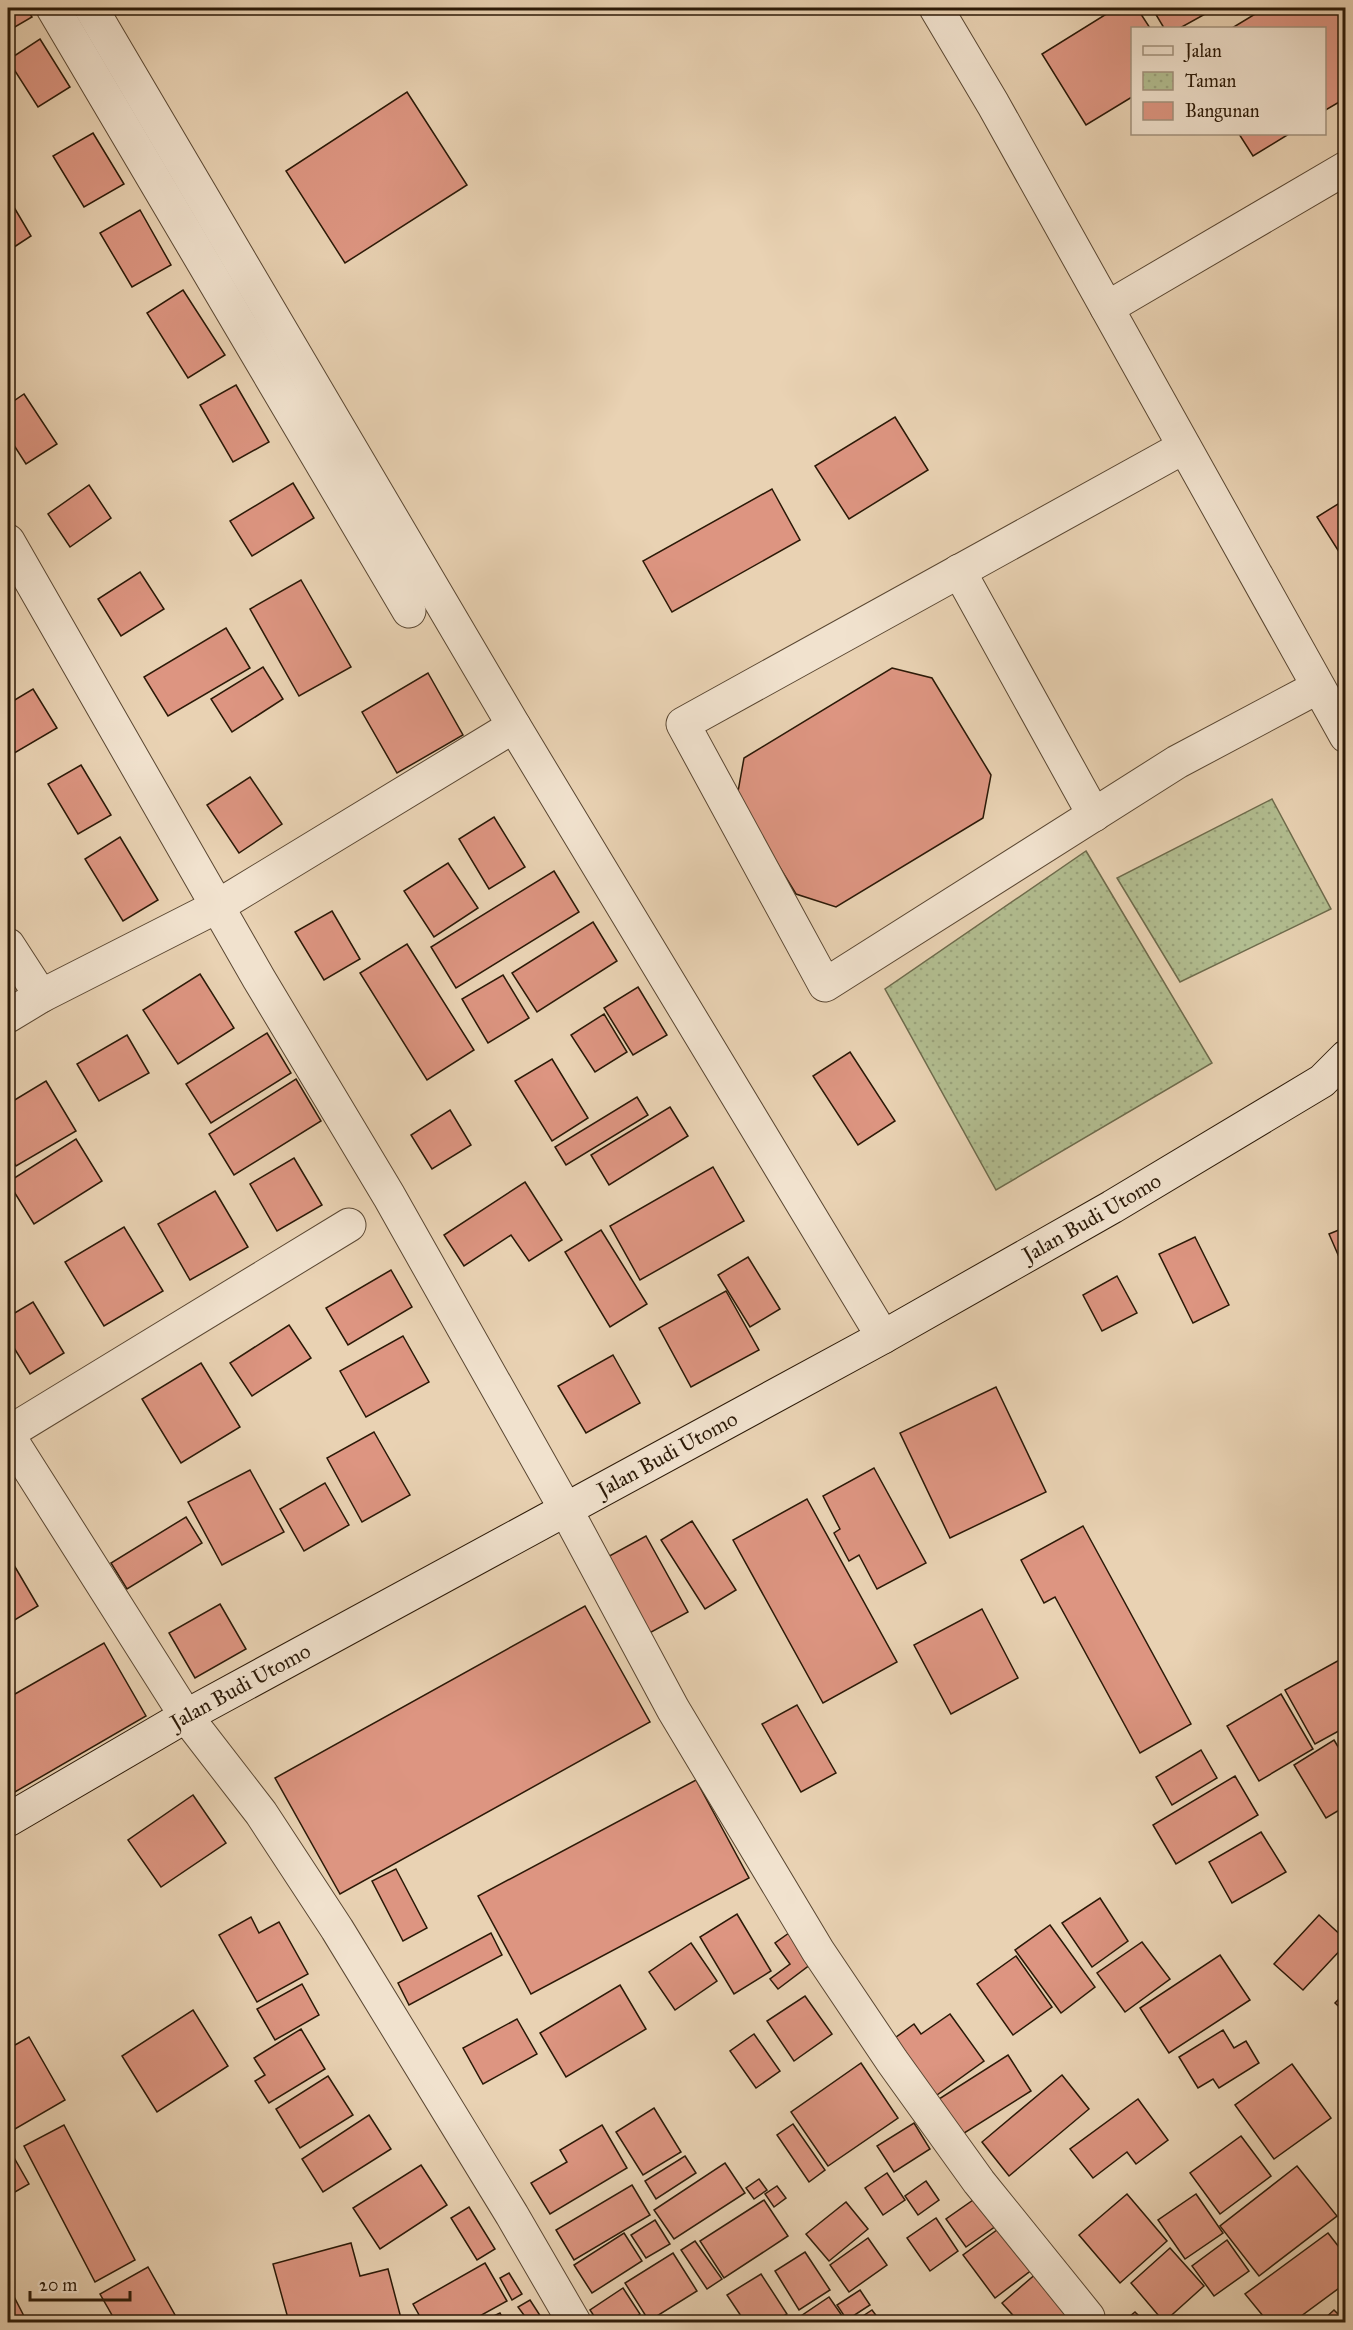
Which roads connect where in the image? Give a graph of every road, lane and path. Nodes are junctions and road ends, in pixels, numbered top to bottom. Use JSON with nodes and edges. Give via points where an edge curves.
{"nodes":[{"id":1,"x":53,"y":8,"type":"edge"},
{"id":2,"x":91,"y":8,"type":"edge"},
{"id":3,"x":936,"y":8,"type":"edge"},
{"id":4,"x":1346,"y":168,"type":"edge"},
{"id":5,"x":1107,"y":308,"type":"junction"},
{"id":6,"x":1184,"y":447,"type":"junction"},
{"id":7,"x":8,"y":541,"type":"edge"},
{"id":8,"x":959,"y":571,"type":"junction"},
{"id":9,"x":409,"y":611,"type":"dead end"},
{"id":10,"x":1318,"y":687,"type":"junction"},
{"id":11,"x":514,"y":726,"type":"junction"},
{"id":12,"x":1346,"y":736,"type":"edge"},
{"id":13,"x":1094,"y":815,"type":"junction"},
{"id":14,"x":218,"y":906,"type":"junction"},
{"id":15,"x":8,"y":945,"type":"edge"},
{"id":16,"x":41,"y":996,"type":"junction"},
{"id":17,"x":8,"y":1016,"type":"edge"},
{"id":18,"x":1346,"y":1057,"type":"edge"},
{"id":19,"x":1334,"y":1077,"type":"edge"},
{"id":20,"x":349,"y":1225,"type":"dead end"},
{"id":21,"x":884,"y":1337,"type":"junction"},
{"id":22,"x":8,"y":1434,"type":"edge"},
{"id":23,"x":565,"y":1508,"type":"junction"},
{"id":24,"x":186,"y":1716,"type":"junction"},
{"id":25,"x":8,"y":1820,"type":"edge"},
{"id":26,"x":574,"y":2322,"type":"edge"},
{"id":27,"x":1084,"y":2322,"type":"edge"}],
"edges":[{"from":1,"to":9,"type":"street"},
{"from":2,"to":11,"type":"street"},
{"from":3,"to":5,"type":"street"},
{"from":4,"to":5,"type":"street"},
{"from":5,"to":6,"type":"street"},
{"from":6,"to":8,"type":"street"},
{"from":6,"to":10,"type":"street"},
{"from":7,"to":14,"type":"street"},
{"from":8,"to":13,"type":"street"},
{"from":8,"to":13,"type":"street","via":[[683,723],[825,984]]},
{"from":10,"to":12,"type":"street"},
{"from":10,"to":13,"type":"street","via":[[1177,762]]},
{"from":11,"to":14,"type":"street"},
{"from":11,"to":21,"type":"street"},
{"from":14,"to":16,"type":"street"},
{"from":14,"to":23,"type":"street","via":[[389,1196]]},
{"from":15,"to":16,"type":"street"},
{"from":16,"to":17,"type":"street"},
{"from":18,"to":19,"type":"street","name":"Jalan Budi Utomo"},
{"from":19,"to":21,"type":"street","name":"Jalan Budi Utomo"},
{"from":20,"to":22,"type":"street"},
{"from":21,"to":23,"type":"street","name":"Jalan Budi Utomo"},
{"from":22,"to":24,"type":"street"},
{"from":23,"to":24,"type":"street","name":"Jalan Budi Utomo"},
{"from":23,"to":27,"type":"street","via":[[673,1709],[818,1951],[979,2182],[1088,2317]]},
{"from":24,"to":25,"type":"street","name":"Jalan Budi Utomo"},
{"from":24,"to":26,"type":"street","via":[[261,1813],[337,1929]]}]}
